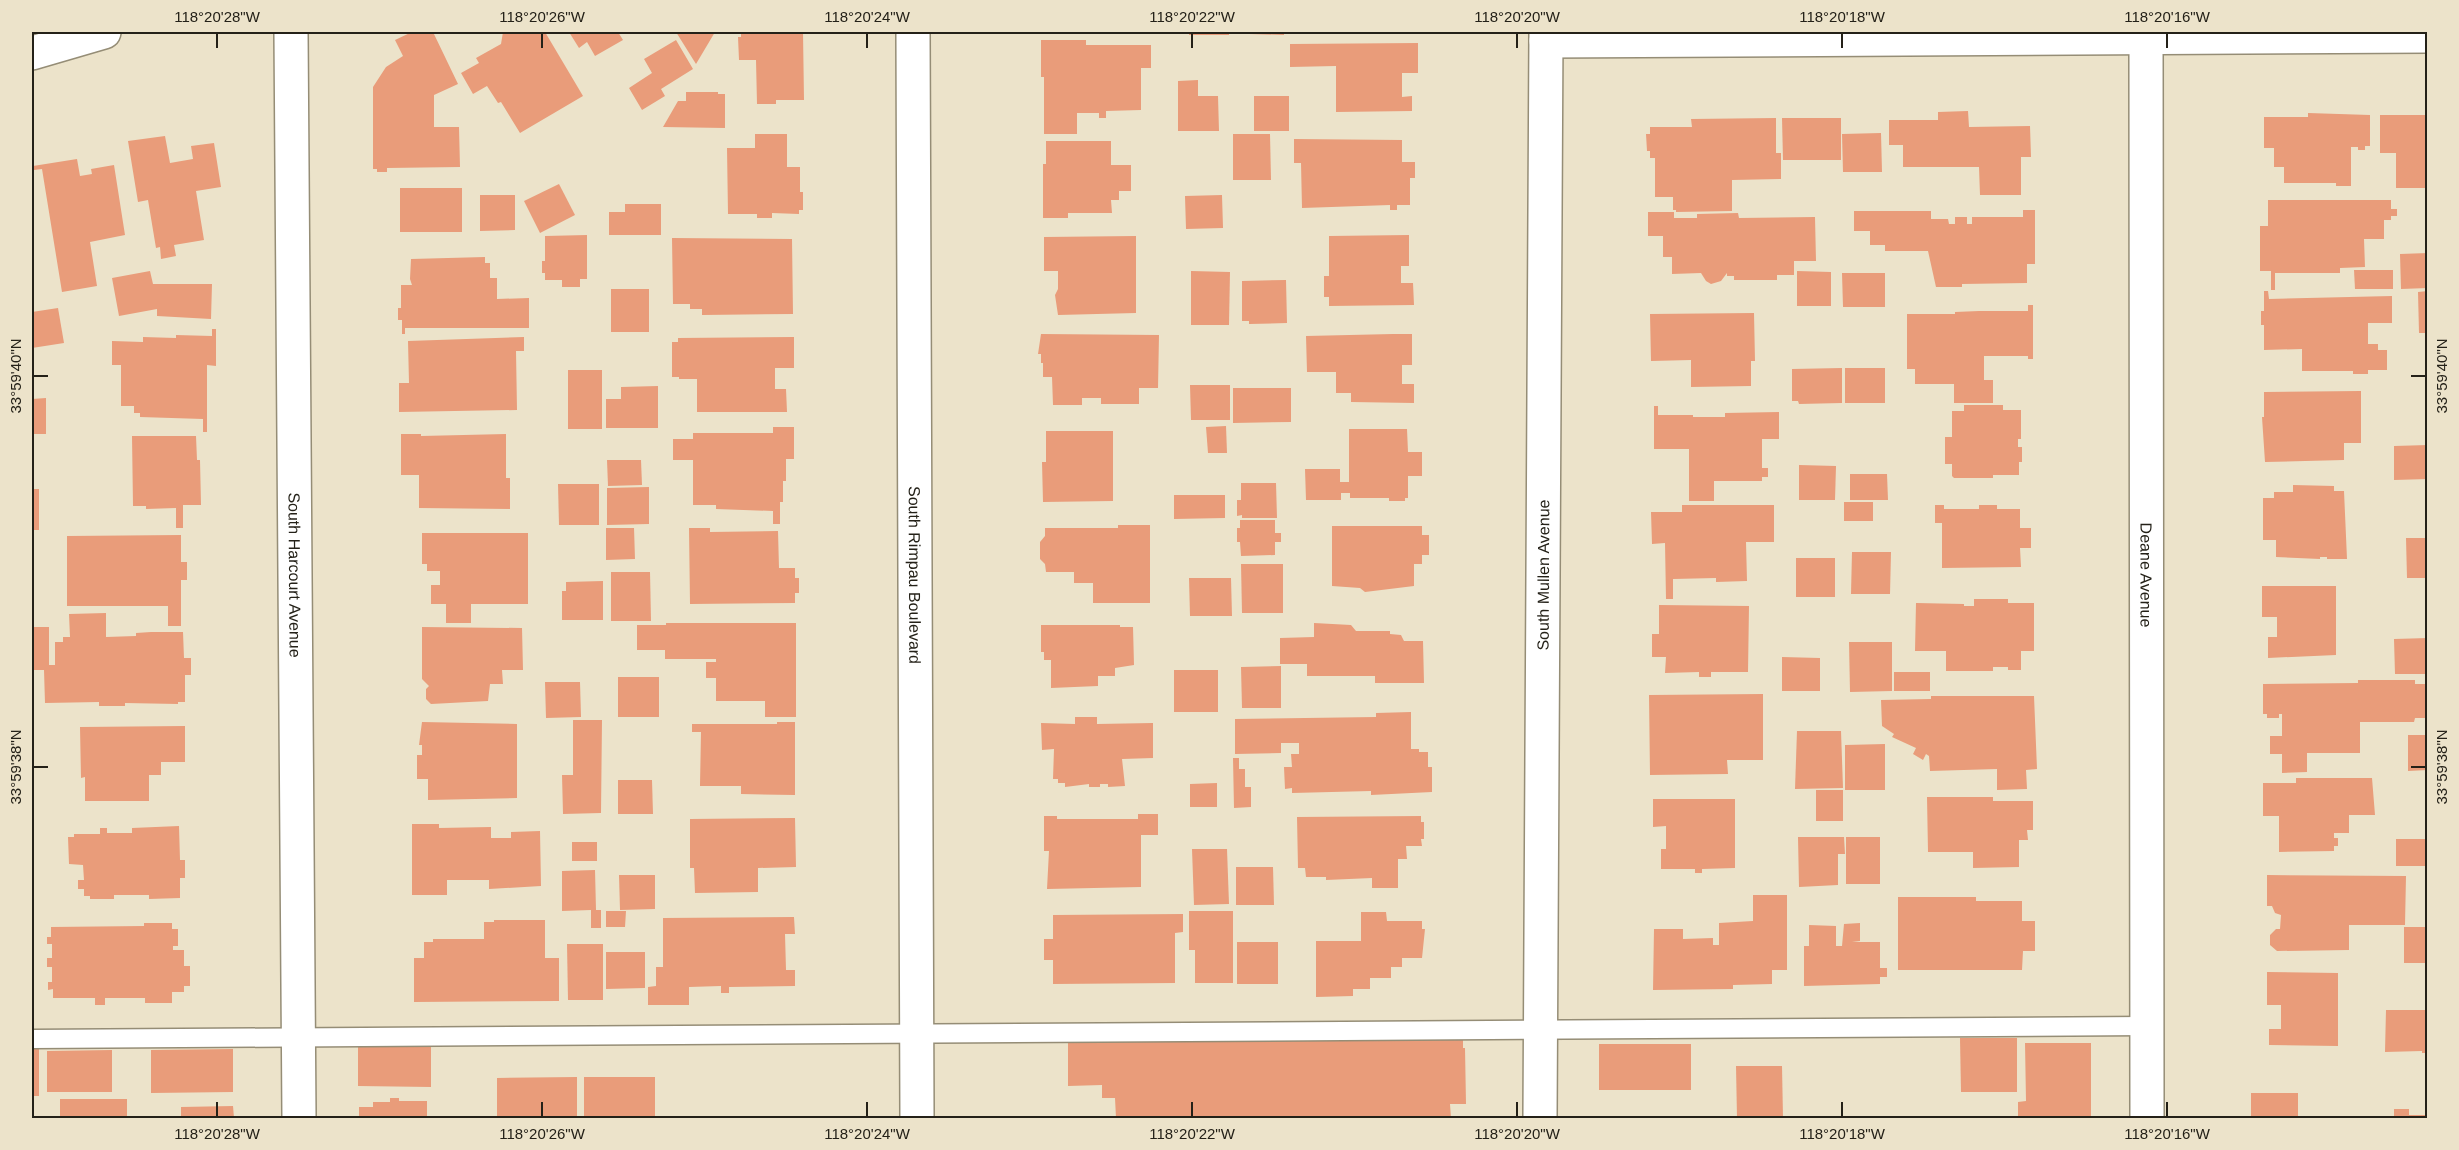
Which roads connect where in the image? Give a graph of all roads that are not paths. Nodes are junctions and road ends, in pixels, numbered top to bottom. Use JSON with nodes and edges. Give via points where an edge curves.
{"nodes":[{"id":1,"x":104,"y":32,"type":"edge"},
{"id":2,"x":291,"y":32,"type":"edge"},
{"id":3,"x":913,"y":32,"type":"edge"},
{"id":4,"x":2146,"y":35,"type":"edge"},
{"id":5,"x":1546,"y":36,"type":"edge"},
{"id":6,"x":2427,"y":36,"type":"edge"},
{"id":7,"x":32,"y":53,"type":"edge"},
{"id":8,"x":2147,"y":1026,"type":"junction"},
{"id":9,"x":1540,"y":1029,"type":"junction"},
{"id":10,"x":917,"y":1034,"type":"junction"},
{"id":11,"x":298,"y":1037,"type":"junction"},
{"id":12,"x":32,"y":1039,"type":"edge"},
{"id":13,"x":299,"y":1119,"type":"edge"},
{"id":14,"x":917,"y":1119,"type":"edge"},
{"id":15,"x":1540,"y":1119,"type":"edge"},
{"id":16,"x":2147,"y":1119,"type":"edge"}],
"edges":[{"from":1,"to":7,"type":"street"},
{"from":2,"to":11,"type":"street","name":"South Harcourt Avenue"},
{"from":3,"to":10,"type":"street","name":"South Rimpau Boulevard"},
{"from":4,"to":5,"type":"street"},
{"from":4,"to":6,"type":"street"},
{"from":4,"to":8,"type":"street","name":"Deane Avenue"},
{"from":5,"to":9,"type":"street","name":"South Mullen Avenue"},
{"from":8,"to":9,"type":"lane"},
{"from":8,"to":16,"type":"street","name":"Deane Avenue"},
{"from":9,"to":10,"type":"lane"},
{"from":9,"to":15,"type":"street","name":"South Mullen Avenue"},
{"from":10,"to":11,"type":"lane"},
{"from":10,"to":14,"type":"street","name":"South Rimpau Boulevard"},
{"from":11,"to":12,"type":"lane"},
{"from":11,"to":13,"type":"street","name":"South Harcourt Avenue"}]}
